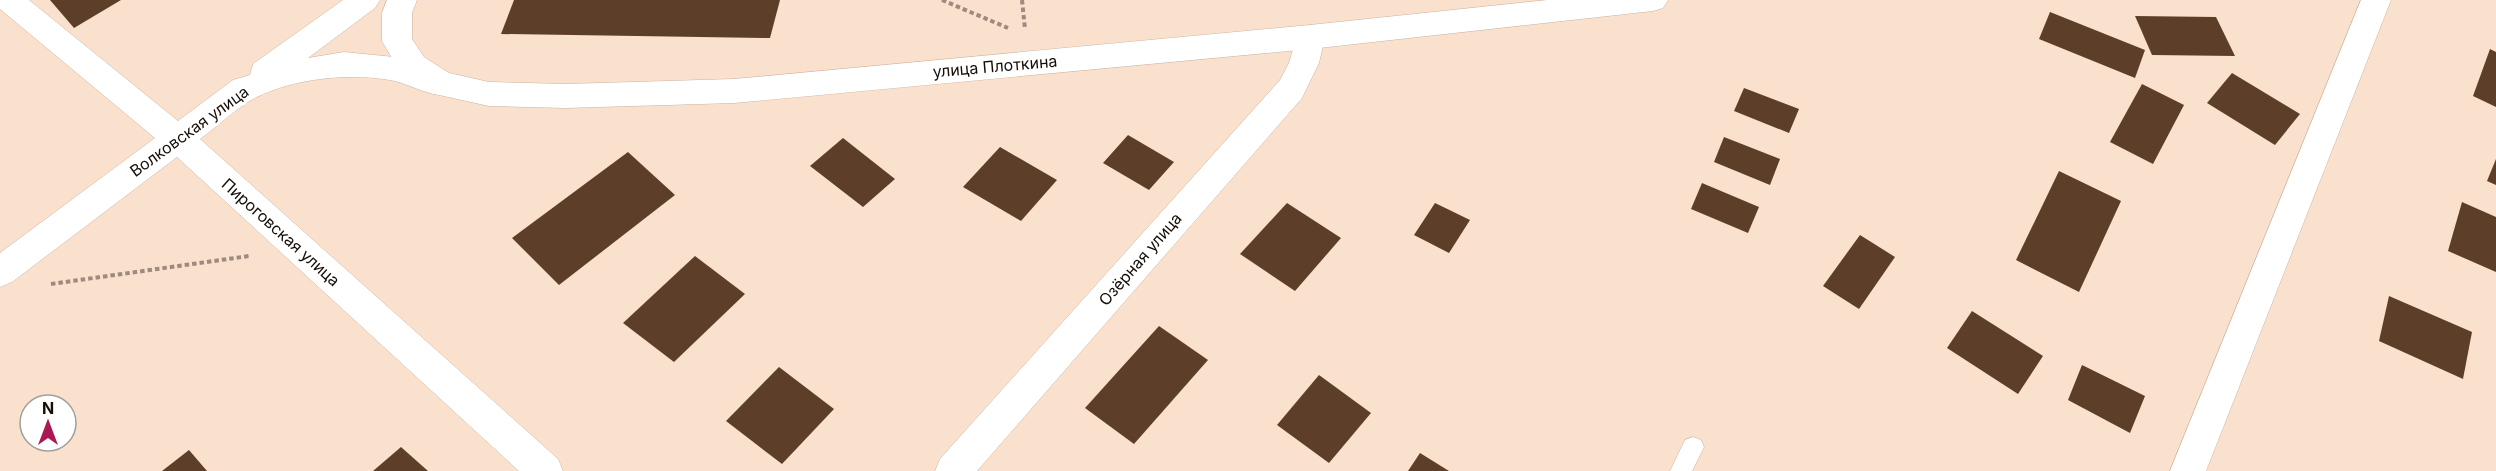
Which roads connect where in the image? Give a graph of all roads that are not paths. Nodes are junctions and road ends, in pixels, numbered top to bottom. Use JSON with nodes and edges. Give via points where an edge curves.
{"nodes":[{"id":1,"x":9,"y":0,"type":"edge"},
{"id":2,"x":364,"y":0,"type":"edge"},
{"id":3,"x":402,"y":0,"type":"edge"},
{"id":4,"x":1653,"y":0,"type":"edge"},
{"id":5,"x":2376,"y":0,"type":"edge"},
{"id":6,"x":1577,"y":4,"type":"edge"},
{"id":7,"x":1310,"y":37,"type":"junction"},
{"id":8,"x":441,"y":84,"type":"junction"},
{"id":9,"x":244,"y":88,"type":"junction"},
{"id":10,"x":177,"y":138,"type":"junction"},
{"id":11,"x":0,"y":272,"type":"edge"},
{"id":12,"x":1693,"y":447,"type":"dead end"},
{"id":13,"x":545,"y":471,"type":"edge"},
{"id":14,"x":953,"y":471,"type":"edge"},
{"id":15,"x":1681,"y":471,"type":"edge"},
{"id":16,"x":2188,"y":471,"type":"edge"}],
"edges":[{"from":1,"to":10,"type":"street","name":"Пироговская улица"},
{"from":2,"to":9,"type":"street"},
{"from":3,"to":8,"type":"street","name":"улица Плоткина","via":[[397,13],[397,41],[413,66]]},
{"from":4,"to":6,"type":"street","name":"улица Плоткина"},
{"from":5,"to":16,"type":"street"},
{"from":6,"to":7,"type":"street","name":"улица Плоткина"},
{"from":7,"to":8,"type":"street","name":"улица Плоткина","via":[[734,91],[565,96],[489,94]]},
{"from":7,"to":14,"type":"street","name":"Озёрная улица","via":[[1304,63],[1291,89]]},
{"from":8,"to":9,"type":"street","name":"Волковская улица","via":[[394,69],[344,64],[293,72]]},
{"from":9,"to":10,"type":"street","name":"Волковская улица"},
{"from":10,"to":11,"type":"street","name":"Волковская улица"},
{"from":10,"to":13,"type":"street","name":"Пироговская улица"},
{"from":12,"to":15,"type":"lane"}]}
